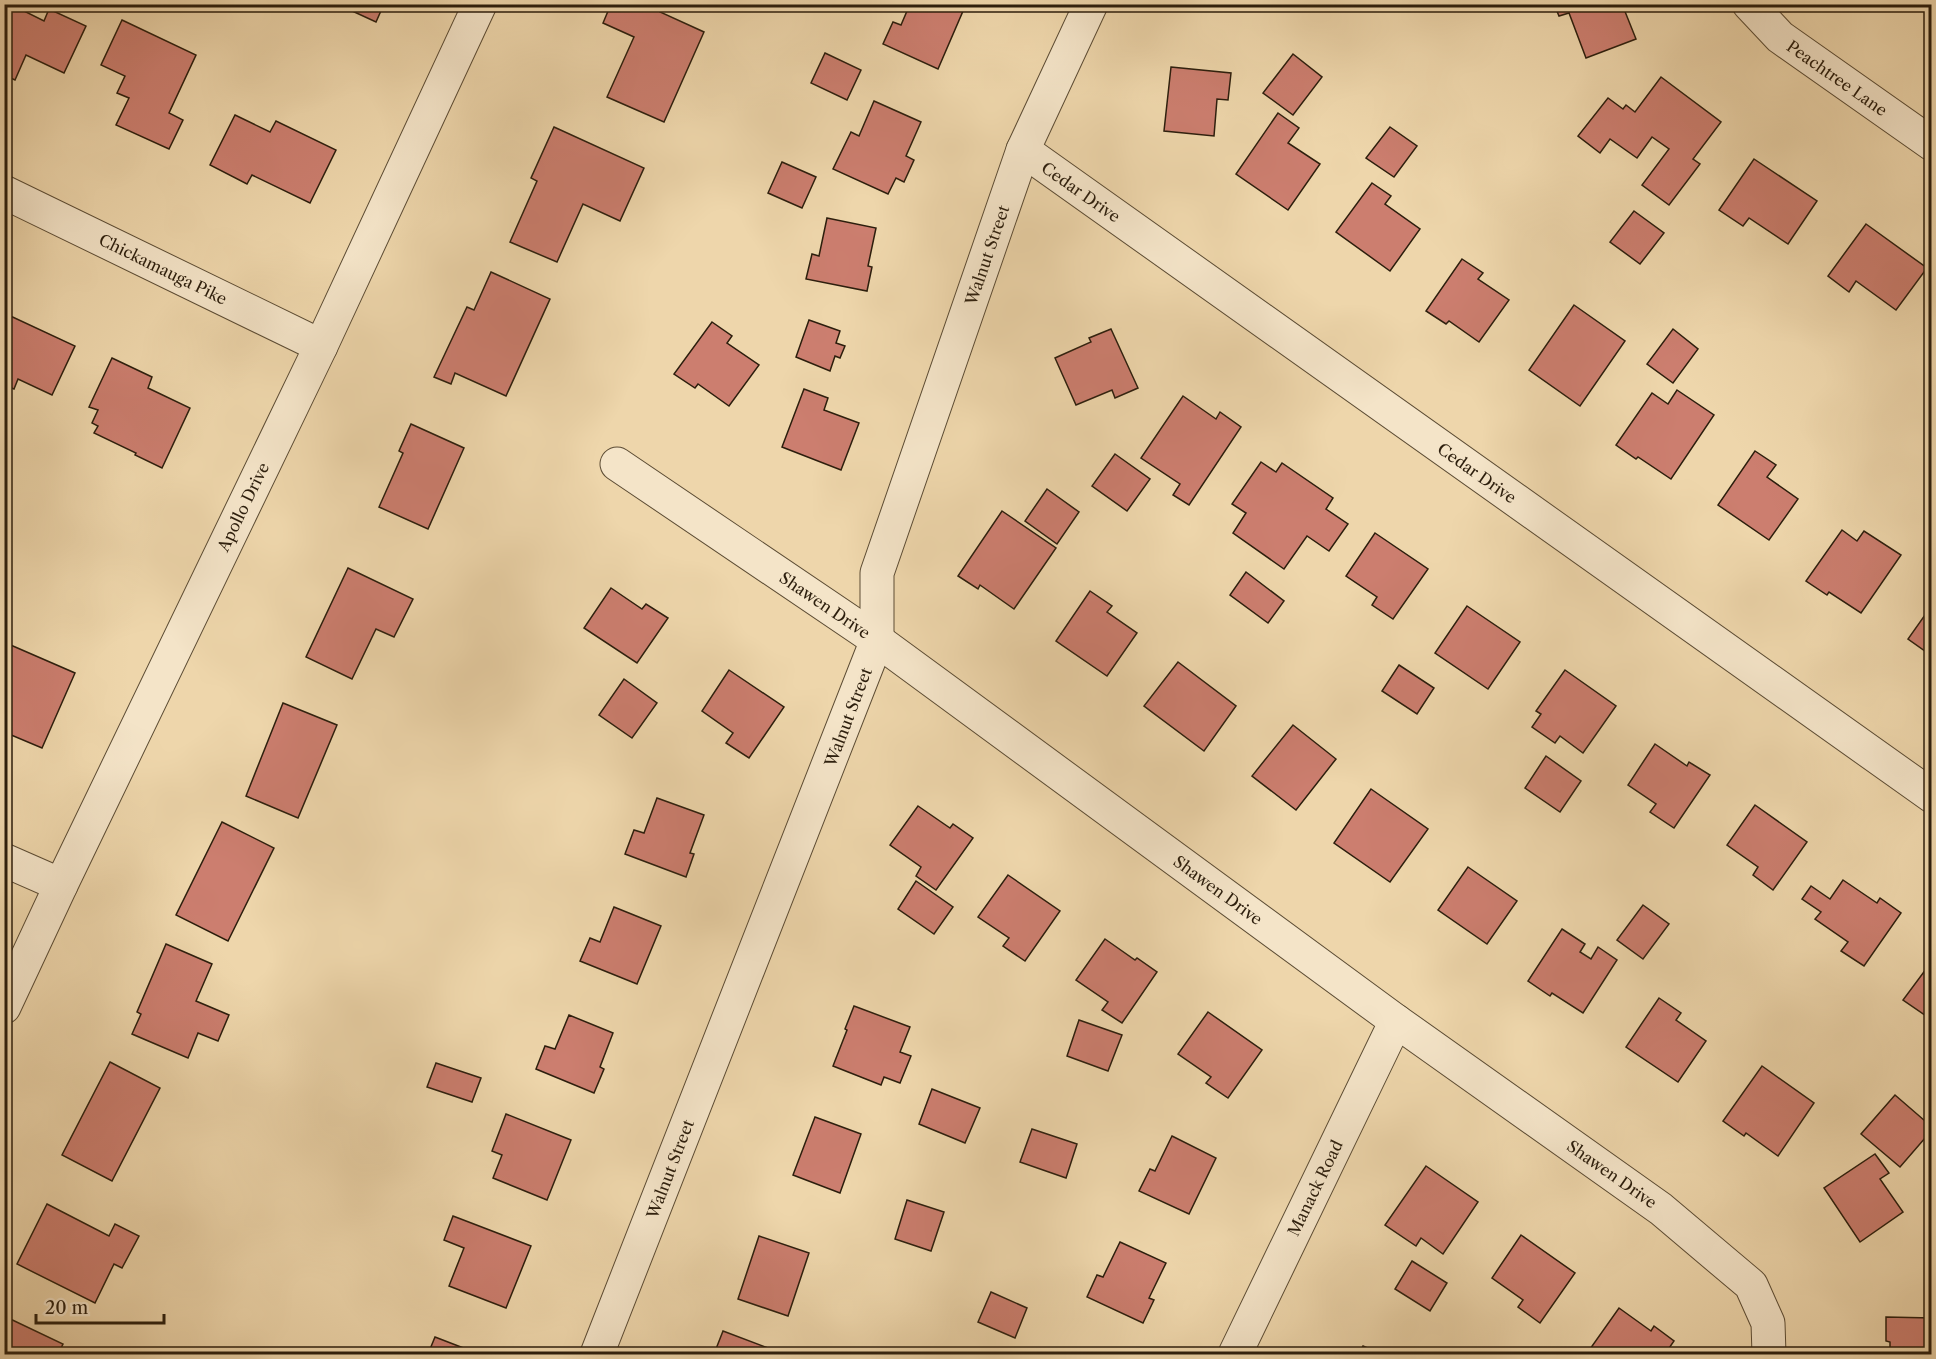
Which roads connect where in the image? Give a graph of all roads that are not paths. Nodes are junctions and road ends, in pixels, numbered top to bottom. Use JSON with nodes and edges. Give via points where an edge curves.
{"nodes":[{"id":1,"x":480,"y":4,"type":"edge"},
{"id":2,"x":1091,"y":4,"type":"edge"},
{"id":3,"x":1749,"y":4,"type":"edge"},
{"id":4,"x":1932,"y":144,"type":"edge"},
{"id":5,"x":1023,"y":150,"type":"junction"},
{"id":6,"x":4,"y":192,"type":"edge"},
{"id":7,"x":321,"y":346,"type":"junction"},
{"id":8,"x":617,"y":464,"type":"dead end"},
{"id":9,"x":878,"y":640,"type":"junction"},
{"id":10,"x":1932,"y":796,"type":"edge"},
{"id":11,"x":4,"y":860,"type":"edge"},
{"id":12,"x":61,"y":885,"type":"junction"},
{"id":13,"x":4,"y":1007,"type":"edge"},
{"id":14,"x":1396,"y":1021,"type":"junction"},
{"id":15,"x":597,"y":1354,"type":"edge"},
{"id":16,"x":1235,"y":1354,"type":"edge"},
{"id":17,"x":1769,"y":1354,"type":"edge"}],
"edges":[{"from":1,"to":7,"type":"street","name":"Apollo Drive"},
{"from":2,"to":5,"type":"street","name":"Walnut Street"},
{"from":3,"to":4,"type":"street","name":"Peachtree Lane","via":[[1780,37]]},
{"from":5,"to":9,"type":"street","name":"Walnut Street","via":[[877,573]]},
{"from":5,"to":10,"type":"street","name":"Cedar Drive"},
{"from":6,"to":7,"type":"street","name":"Chickamauga Pike"},
{"from":7,"to":12,"type":"street","name":"Apollo Drive"},
{"from":8,"to":9,"type":"street","name":"Shawen Drive"},
{"from":9,"to":14,"type":"street","name":"Shawen Drive"},
{"from":9,"to":15,"type":"street","name":"Walnut Street"},
{"from":11,"to":12,"type":"street"},
{"from":12,"to":13,"type":"street","name":"Apollo Drive"},
{"from":14,"to":16,"type":"street","name":"Manack Road"},
{"from":14,"to":17,"type":"street","name":"Shawen Drive","via":[[1661,1209],[1751,1285],[1768,1323]]}]}
